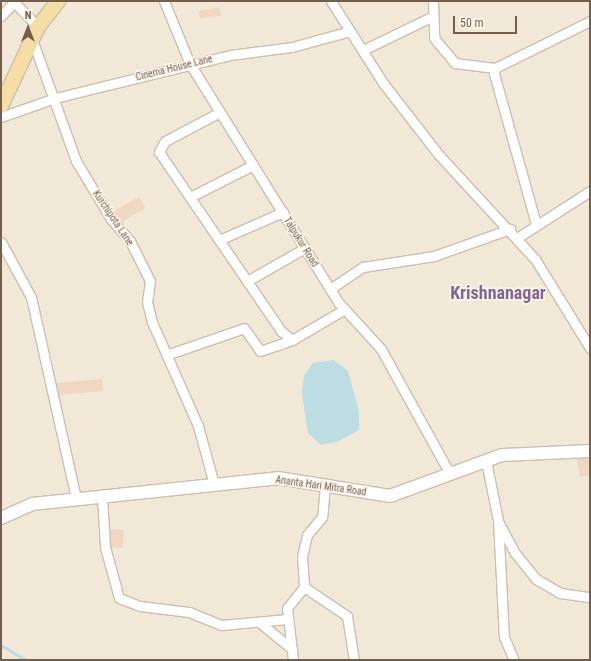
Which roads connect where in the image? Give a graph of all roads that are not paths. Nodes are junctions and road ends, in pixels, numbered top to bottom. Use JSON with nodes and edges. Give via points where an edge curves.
{"nodes":[{"id":1,"x":14,"y":1,"type":"edge"},
{"id":2,"x":58,"y":1,"type":"edge"},
{"id":3,"x":164,"y":1,"type":"edge"},
{"id":4,"x":331,"y":1,"type":"edge"},
{"id":5,"x":433,"y":1,"type":"edge"},
{"id":6,"x":1,"y":16,"type":"edge"},
{"id":7,"x":433,"y":16,"type":"junction"},
{"id":8,"x":590,"y":21,"type":"edge"},
{"id":9,"x":38,"y":27,"type":"junction"},
{"id":10,"x":350,"y":32,"type":"junction"},
{"id":11,"x":33,"y":42,"type":"junction"},
{"id":12,"x":363,"y":50,"type":"junction"},
{"id":13,"x":190,"y":64,"type":"junction"},
{"id":14,"x":495,"y":68,"type":"junction"},
{"id":15,"x":55,"y":98,"type":"junction"},
{"id":16,"x":1,"y":106,"type":"edge"},
{"id":17,"x":220,"y":112,"type":"junction"},
{"id":18,"x":1,"y":117,"type":"edge"},
{"id":19,"x":253,"y":165,"type":"junction"},
{"id":20,"x":590,"y":191,"type":"edge"},
{"id":21,"x":190,"y":197,"type":"junction"},
{"id":22,"x":282,"y":212,"type":"junction"},
{"id":23,"x":536,"y":224,"type":"junction"},
{"id":24,"x":510,"y":229,"type":"junction"},
{"id":25,"x":517,"y":238,"type":"junction"},
{"id":26,"x":219,"y":240,"type":"junction"},
{"id":27,"x":1,"y":242,"type":"edge"},
{"id":28,"x":305,"y":248,"type":"junction"},
{"id":29,"x":247,"y":282,"type":"junction"},
{"id":30,"x":330,"y":289,"type":"junction"},
{"id":31,"x":345,"y":309,"type":"junction"},
{"id":32,"x":292,"y":340,"type":"junction"},
{"id":33,"x":590,"y":348,"type":"edge"},
{"id":34,"x":169,"y":354,"type":"junction"},
{"id":35,"x":590,"y":451,"type":"edge"},
{"id":36,"x":486,"y":461,"type":"junction"},
{"id":37,"x":450,"y":474,"type":"junction"},
{"id":38,"x":214,"y":484,"type":"junction"},
{"id":39,"x":325,"y":485,"type":"junction"},
{"id":40,"x":102,"y":496,"type":"junction"},
{"id":41,"x":76,"y":498,"type":"junction"},
{"id":42,"x":1,"y":518,"type":"edge"},
{"id":43,"x":498,"y":520,"type":"junction"},
{"id":44,"x":304,"y":587,"type":"junction"},
{"id":45,"x":590,"y":597,"type":"edge"},
{"id":46,"x":288,"y":619,"type":"junction"},
{"id":47,"x":259,"y":622,"type":"junction"},
{"id":48,"x":292,"y":649,"type":"junction"},
{"id":49,"x":293,"y":660,"type":"edge"},
{"id":50,"x":354,"y":660,"type":"edge"},
{"id":51,"x":514,"y":660,"type":"edge"}],
"edges":[{"from":1,"to":6,"type":"street"},
{"from":1,"to":9,"type":"street"},
{"from":2,"to":9,"type":"main road"},
{"from":3,"to":13,"type":"street","name":"Talpukur Road"},
{"from":4,"to":10,"type":"street"},
{"from":5,"to":7,"type":"street"},
{"from":7,"to":12,"type":"street"},
{"from":7,"to":14,"type":"street","via":[[434,38],[454,63]]},
{"from":8,"to":14,"type":"street"},
{"from":9,"to":11,"type":"main road"},
{"from":10,"to":12,"type":"street"},
{"from":10,"to":13,"type":"street","name":"Cinema House Lane","via":[[292,47],[230,55]]},
{"from":11,"to":15,"type":"street","name":"Kurchipota Lane"},
{"from":11,"to":16,"type":"main road"},
{"from":12,"to":24,"type":"street","via":[[438,154]]},
{"from":13,"to":15,"type":"street","name":"Cinema House Lane"},
{"from":13,"to":17,"type":"street","name":"Talpukur Road"},
{"from":14,"to":23,"type":"street","via":[[496,82]]},
{"from":15,"to":18,"type":"street","name":"Cinema House Lane"},
{"from":15,"to":34,"type":"street","name":"Kurchipota Lane","via":[[76,161],[112,219],[130,241],[150,282],[147,302],[150,315]]},
{"from":17,"to":19,"type":"street","name":"Talpukur Road"},
{"from":17,"to":21,"type":"street","via":[[165,141],[159,152]]},
{"from":19,"to":21,"type":"street"},
{"from":19,"to":22,"type":"street","name":"Talpukur Road"},
{"from":20,"to":23,"type":"street"},
{"from":21,"to":26,"type":"street"},
{"from":22,"to":26,"type":"street"},
{"from":22,"to":28,"type":"street","name":"Talpukur Road"},
{"from":23,"to":25,"type":"street"},
{"from":24,"to":25,"type":"street"},
{"from":24,"to":30,"type":"street","via":[[434,256],[363,267]]},
{"from":25,"to":33,"type":"street","via":[[536,259]]},
{"from":26,"to":29,"type":"street"},
{"from":27,"to":41,"type":"street","via":[[31,297]]},
{"from":28,"to":29,"type":"street"},
{"from":28,"to":30,"type":"street","name":"Talpukur Road"},
{"from":29,"to":32,"type":"street","via":[[281,331]]},
{"from":30,"to":31,"type":"street","name":"Talpukur Road"},
{"from":31,"to":32,"type":"street"},
{"from":31,"to":37,"type":"street","name":"Talpukur Road","via":[[381,349]]},
{"from":32,"to":34,"type":"street","via":[[260,351],[244,328]]},
{"from":34,"to":38,"type":"street","name":"Kurchipota Lane","via":[[198,426]]},
{"from":35,"to":36,"type":"main road","name":"Ananta Hari Mitra Road","via":[[502,455]]},
{"from":36,"to":37,"type":"main road","name":"Ananta Hari Mitra Road"},
{"from":36,"to":43,"type":"street"},
{"from":37,"to":39,"type":"main road","name":"Ananta Hari Mitra Road","via":[[390,496]]},
{"from":38,"to":39,"type":"main road","name":"Ananta Hari Mitra Road","via":[[278,478]]},
{"from":38,"to":40,"type":"main road","name":"Ananta Hari Mitra Road"},
{"from":39,"to":44,"type":"street","via":[[322,518],[307,535],[302,556]]},
{"from":40,"to":41,"type":"main road","name":"Ananta Hari Mitra Road"},
{"from":40,"to":47,"type":"street","via":[[105,546],[119,598],[140,606],[189,612],[221,625]]},
{"from":41,"to":42,"type":"main road","name":"Ananta Hari Mitra Road","via":[[32,504]]},
{"from":43,"to":45,"type":"street","via":[[515,553],[536,579],[560,593]]},
{"from":43,"to":51,"type":"street","via":[[504,637]]},
{"from":44,"to":46,"type":"street","via":[[287,608]]},
{"from":44,"to":50,"type":"street","via":[[346,616]]},
{"from":46,"to":47,"type":"street"},
{"from":46,"to":48,"type":"street"},
{"from":47,"to":48,"type":"street"},
{"from":48,"to":49,"type":"street"}]}
